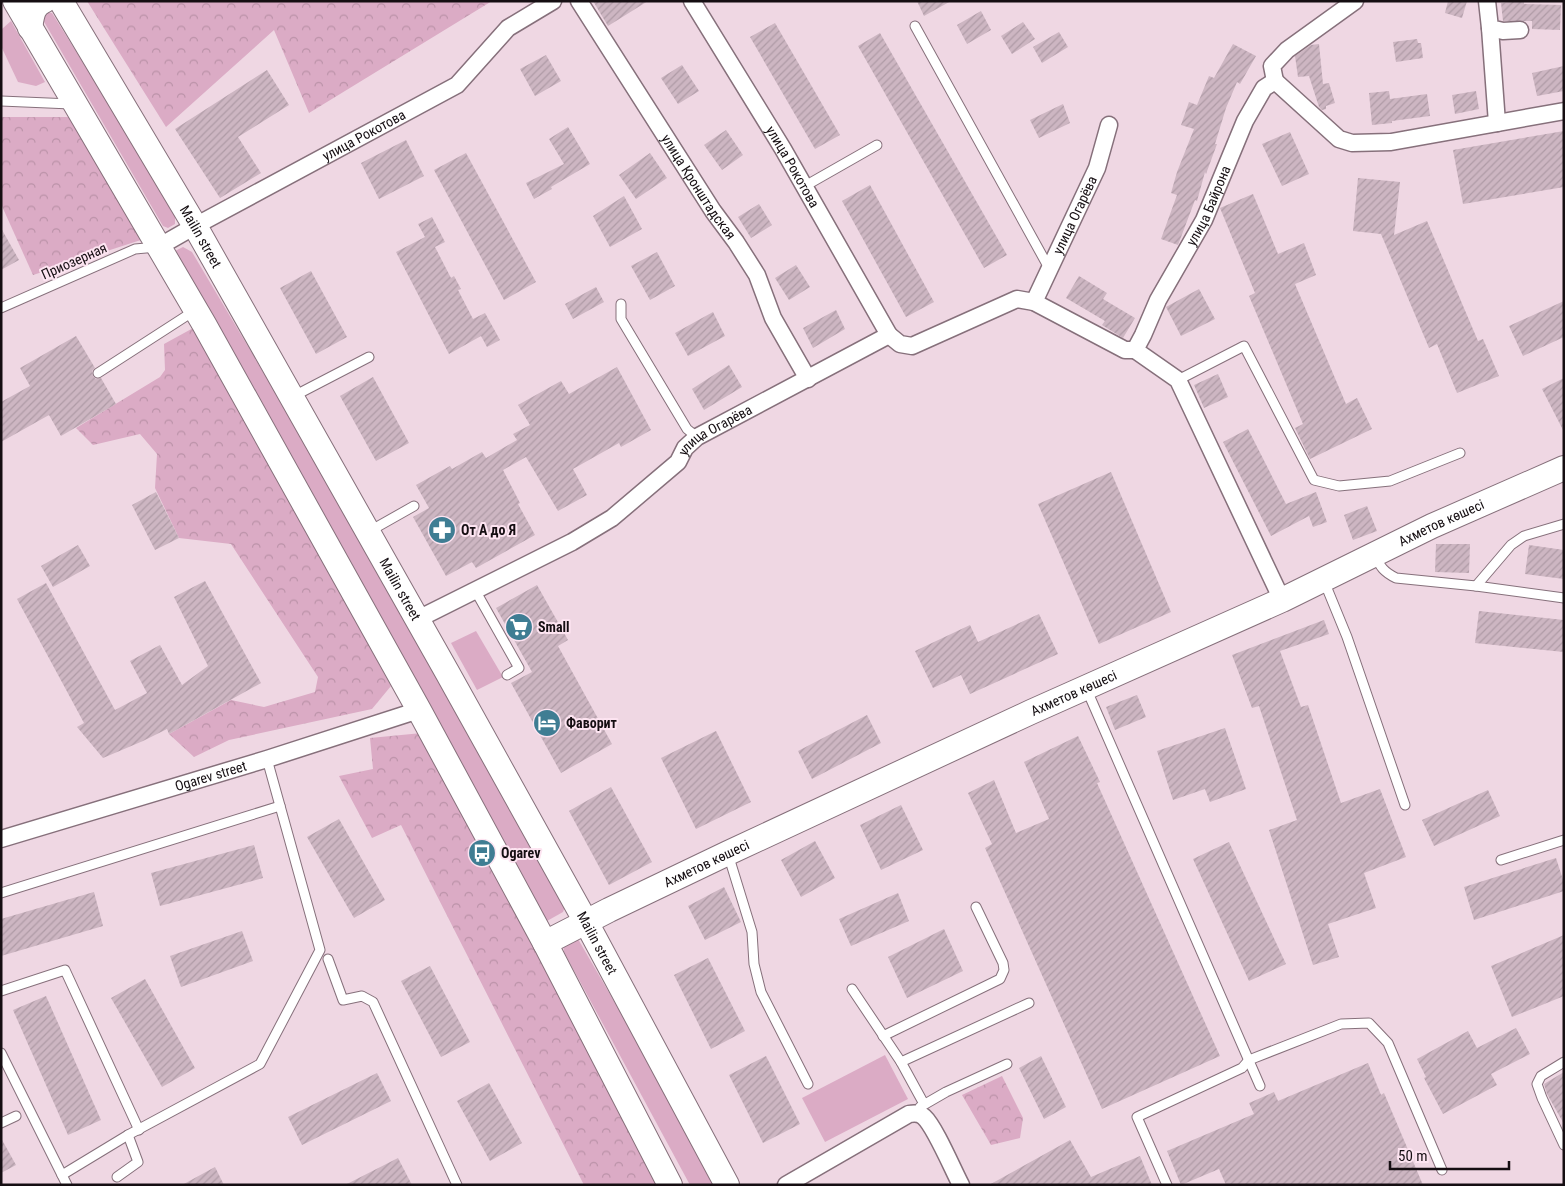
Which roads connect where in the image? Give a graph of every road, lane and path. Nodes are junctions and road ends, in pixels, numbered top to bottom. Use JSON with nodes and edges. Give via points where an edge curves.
{"nodes":[{"id":1,"x":15,"y":1,"type":"edge"},
{"id":2,"x":44,"y":1,"type":"edge"},
{"id":3,"x":61,"y":1,"type":"edge"},
{"id":4,"x":553,"y":1,"type":"edge"},
{"id":5,"x":579,"y":1,"type":"edge"},
{"id":6,"x":692,"y":1,"type":"edge"},
{"id":7,"x":1355,"y":1,"type":"edge"},
{"id":8,"x":1487,"y":1,"type":"edge"},
{"id":9,"x":915,"y":26,"type":"dead end"},
{"id":10,"x":30,"y":28,"type":"junction"},
{"id":11,"x":1490,"y":28,"type":"junction"},
{"id":12,"x":1520,"y":30,"type":"dead end"},
{"id":13,"x":1275,"y":82,"type":"junction"},
{"id":14,"x":1,"y":101,"type":"edge"},
{"id":15,"x":74,"y":104,"type":"junction"},
{"id":16,"x":1564,"y":111,"type":"edge"},
{"id":17,"x":1497,"y":123,"type":"junction"},
{"id":18,"x":1109,"y":125,"type":"dead end"},
{"id":19,"x":877,"y":145,"type":"dead end"},
{"id":20,"x":805,"y":186,"type":"junction"},
{"id":21,"x":194,"y":226,"type":"junction"},
{"id":22,"x":160,"y":246,"type":"junction"},
{"id":23,"x":1049,"y":268,"type":"junction"},
{"id":24,"x":1034,"y":302,"type":"junction"},
{"id":25,"x":620,"y":304,"type":"dead end"},
{"id":26,"x":1,"y":308,"type":"edge"},
{"id":27,"x":196,"y":310,"type":"junction"},
{"id":28,"x":889,"y":335,"type":"junction"},
{"id":29,"x":1135,"y":350,"type":"junction"},
{"id":30,"x":369,"y":357,"type":"dead end"},
{"id":31,"x":98,"y":373,"type":"dead end"},
{"id":32,"x":808,"y":379,"type":"junction"},
{"id":33,"x":1178,"y":380,"type":"junction"},
{"id":34,"x":292,"y":397,"type":"junction"},
{"id":35,"x":696,"y":437,"type":"junction"},
{"id":36,"x":1460,"y":453,"type":"dead end"},
{"id":37,"x":1564,"y":468,"type":"edge"},
{"id":38,"x":414,"y":506,"type":"dead end"},
{"id":39,"x":1564,"y":524,"type":"edge"},
{"id":40,"x":368,"y":532,"type":"junction"},
{"id":41,"x":1375,"y":554,"type":"junction"},
{"id":42,"x":1324,"y":580,"type":"junction"},
{"id":43,"x":1476,"y":586,"type":"junction"},
{"id":44,"x":475,"y":590,"type":"junction"},
{"id":45,"x":1564,"y":598,"type":"edge"},
{"id":46,"x":1282,"y":600,"type":"junction"},
{"id":47,"x":418,"y":619,"type":"junction"},
{"id":48,"x":507,"y":675,"type":"dead end"},
{"id":49,"x":1086,"y":688,"type":"junction"},
{"id":50,"x":419,"y":710,"type":"junction"},
{"id":51,"x":267,"y":759,"type":"junction"},
{"id":52,"x":1405,"y":805,"type":"dead end"},
{"id":53,"x":280,"y":806,"type":"junction"},
{"id":54,"x":1,"y":839,"type":"edge"},
{"id":55,"x":1564,"y":840,"type":"edge"},
{"id":56,"x":728,"y":854,"type":"junction"},
{"id":57,"x":1501,"y":860,"type":"dead end"},
{"id":58,"x":1,"y":893,"type":"edge"},
{"id":59,"x":976,"y":907,"type":"dead end"},
{"id":60,"x":586,"y":922,"type":"junction"},
{"id":61,"x":545,"y":943,"type":"junction"},
{"id":62,"x":328,"y":959,"type":"dead end"},
{"id":63,"x":852,"y":989,"type":"dead end"},
{"id":64,"x":1,"y":991,"type":"edge"},
{"id":65,"x":1029,"y":1003,"type":"dead end"},
{"id":66,"x":883,"y":1036,"type":"junction"},
{"id":67,"x":1,"y":1053,"type":"edge"},
{"id":68,"x":1249,"y":1060,"type":"junction"},
{"id":69,"x":901,"y":1062,"type":"junction"},
{"id":70,"x":1564,"y":1062,"type":"edge"},
{"id":71,"x":1007,"y":1064,"type":"dead end"},
{"id":72,"x":808,"y":1084,"type":"dead end"},
{"id":73,"x":1260,"y":1086,"type":"dead end"},
{"id":74,"x":924,"y":1104,"type":"junction"},
{"id":75,"x":909,"y":1114,"type":"junction"},
{"id":76,"x":16,"y":1116,"type":"dead end"},
{"id":77,"x":1,"y":1123,"type":"edge"},
{"id":78,"x":139,"y":1130,"type":"junction"},
{"id":79,"x":128,"y":1135,"type":"junction"},
{"id":80,"x":1564,"y":1145,"type":"edge"},
{"id":81,"x":1442,"y":1170,"type":"dead end"},
{"id":82,"x":62,"y":1175,"type":"junction"},
{"id":83,"x":117,"y":1177,"type":"dead end"},
{"id":84,"x":67,"y":1185,"type":"edge"},
{"id":85,"x":457,"y":1185,"type":"edge"},
{"id":86,"x":670,"y":1185,"type":"edge"},
{"id":87,"x":727,"y":1185,"type":"edge"},
{"id":88,"x":786,"y":1185,"type":"edge"},
{"id":89,"x":961,"y":1185,"type":"edge"},
{"id":90,"x":1167,"y":1185,"type":"edge"}],
"edges":[{"from":1,"to":10,"type":"main road"},
{"from":2,"to":10,"type":"main road","via":[[34,9]]},
{"from":3,"to":21,"type":"main road","name":"Mailin street"},
{"from":4,"to":21,"type":"street","name":"улица Рокотова","via":[[508,28],[457,85]]},
{"from":5,"to":32,"type":"street","name":"улица Кронштадская","via":[[757,275],[773,318]]},
{"from":6,"to":20,"type":"street","name":"улица Рокотова"},
{"from":7,"to":13,"type":"street","via":[[1287,50],[1272,66]]},
{"from":8,"to":11,"type":"street"},
{"from":9,"to":23,"type":"lane"},
{"from":10,"to":15,"type":"main road"},
{"from":11,"to":12,"type":"street"},
{"from":11,"to":17,"type":"street"},
{"from":13,"to":17,"type":"street","via":[[1338,139],[1352,142],[1391,142]]},
{"from":13,"to":29,"type":"street","name":"улица Байрона","via":[[1264,88],[1245,121],[1204,220],[1158,300]]},
{"from":14,"to":15,"type":"lane"},
{"from":15,"to":22,"type":"main road"},
{"from":16,"to":17,"type":"street"},
{"from":18,"to":23,"type":"street","name":"улица Огарёва","via":[[1097,168]]},
{"from":19,"to":20,"type":"lane"},
{"from":20,"to":28,"type":"street","name":"улица Рокотова"},
{"from":21,"to":22,"type":"street","name":"улица Рокотова"},
{"from":21,"to":34,"type":"main road","name":"Mailin street"},
{"from":22,"to":26,"type":"lane","name":"Приозерная","via":[[135,249]]},
{"from":22,"to":27,"type":"main road"},
{"from":23,"to":24,"type":"street","name":"улица Огарёва"},
{"from":24,"to":28,"type":"street","via":[[1017,299],[912,346],[900,344]]},
{"from":24,"to":29,"type":"street","via":[[1125,350]]},
{"from":25,"to":35,"type":"lane","via":[[621,319],[687,429]]},
{"from":27,"to":31,"type":"lane"},
{"from":27,"to":50,"type":"main road"},
{"from":28,"to":32,"type":"street","name":"улица Огарёва"},
{"from":29,"to":33,"type":"street"},
{"from":30,"to":34,"type":"lane"},
{"from":32,"to":35,"type":"street","name":"улица Огарёва"},
{"from":33,"to":36,"type":"lane","via":[[1244,346],[1314,480],[1339,486],[1390,481]]},
{"from":33,"to":46,"type":"street"},
{"from":34,"to":40,"type":"main road","name":"Mailin street"},
{"from":35,"to":44,"type":"street","name":"улица Огарёва","via":[[678,462],[612,518],[572,542]]},
{"from":37,"to":41,"type":"main road","name":"Ахметов көшесі"},
{"from":38,"to":40,"type":"lane"},
{"from":39,"to":43,"type":"lane","via":[[1524,536],[1510,545]]},
{"from":40,"to":47,"type":"main road","name":"Mailin street"},
{"from":41,"to":42,"type":"main road","name":"Ахметов көшесі"},
{"from":41,"to":43,"type":"lane","via":[[1381,567],[1396,578]]},
{"from":42,"to":46,"type":"main road","name":"Ахметов көшесі"},
{"from":42,"to":52,"type":"lane"},
{"from":43,"to":45,"type":"lane"},
{"from":44,"to":47,"type":"street","name":"улица Огарёва"},
{"from":44,"to":48,"type":"lane","via":[[519,668]]},
{"from":46,"to":49,"type":"main road","name":"Ахметов көшесі"},
{"from":47,"to":60,"type":"main road","name":"Mailin street"},
{"from":49,"to":56,"type":"main road","name":"Ахметов көшесі"},
{"from":49,"to":68,"type":"lane"},
{"from":50,"to":51,"type":"street","name":"Ogarev street"},
{"from":50,"to":61,"type":"main road"},
{"from":51,"to":53,"type":"lane"},
{"from":51,"to":54,"type":"street","name":"Ogarev street"},
{"from":53,"to":58,"type":"lane"},
{"from":53,"to":78,"type":"lane","via":[[320,950],[260,1064]]},
{"from":55,"to":57,"type":"lane"},
{"from":56,"to":60,"type":"main road","name":"Ахметов көшесі"},
{"from":56,"to":72,"type":"lane","via":[[752,932],[760,992]]},
{"from":59,"to":66,"type":"lane","via":[[1003,963],[1000,979]]},
{"from":60,"to":61,"type":"main road","name":"Ахметов көшесі"},
{"from":60,"to":87,"type":"main road","name":"Mailin street"},
{"from":61,"to":86,"type":"main road"},
{"from":62,"to":85,"type":"lane","via":[[343,1000],[362,996],[373,1002]]},
{"from":63,"to":66,"type":"lane"},
{"from":64,"to":78,"type":"lane","via":[[65,970]]},
{"from":65,"to":69,"type":"lane"},
{"from":66,"to":69,"type":"lane"},
{"from":67,"to":82,"type":"lane"},
{"from":68,"to":73,"type":"lane"},
{"from":68,"to":81,"type":"lane","via":[[1341,1024],[1368,1023],[1388,1043]]},
{"from":68,"to":90,"type":"lane","via":[[1242,1068],[1137,1117]]},
{"from":69,"to":74,"type":"lane"},
{"from":70,"to":80,"type":"lane","via":[[1541,1076],[1537,1084]]},
{"from":71,"to":74,"type":"lane"},
{"from":74,"to":75,"type":"lane"},
{"from":75,"to":88,"type":"street"},
{"from":75,"to":89,"type":"street","via":[[920,1114],[929,1123]]},
{"from":76,"to":77,"type":"lane"},
{"from":78,"to":79,"type":"lane"},
{"from":79,"to":82,"type":"lane"},
{"from":79,"to":83,"type":"lane","via":[[138,1162]]},
{"from":82,"to":84,"type":"lane"}]}
